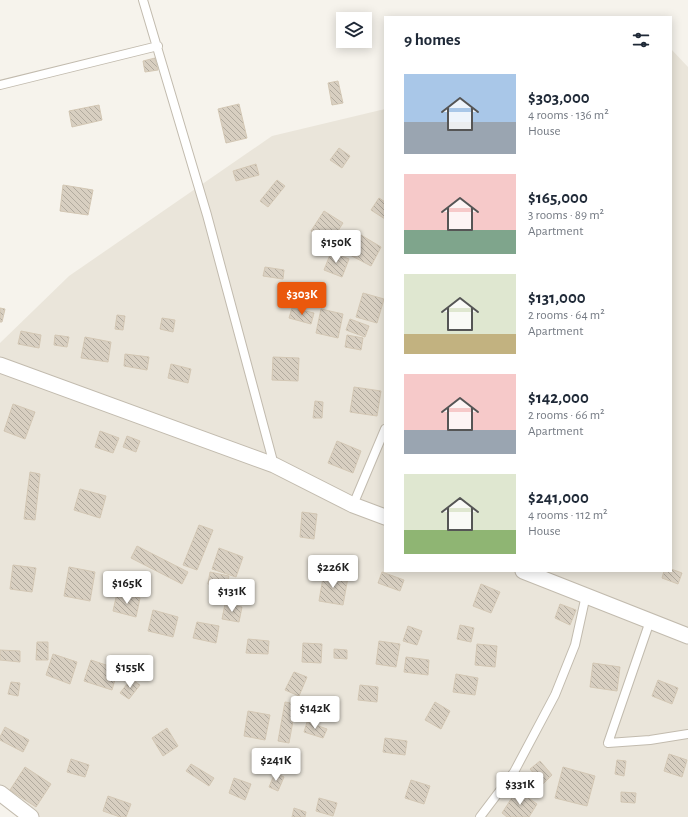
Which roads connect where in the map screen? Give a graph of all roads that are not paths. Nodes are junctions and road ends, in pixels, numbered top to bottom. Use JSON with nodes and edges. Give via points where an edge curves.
{"nodes":[{"id":1,"x":143,"y":0,"type":"edge"},
{"id":2,"x":158,"y":46,"type":"junction"},
{"id":3,"x":0,"y":85,"type":"edge"},
{"id":4,"x":0,"y":365,"type":"edge"},
{"id":5,"x":384,"y":431,"type":"edge"},
{"id":6,"x":274,"y":465,"type":"junction"},
{"id":7,"x":353,"y":505,"type":"junction"},
{"id":8,"x":384,"y":517,"type":"edge"},
{"id":9,"x":526,"y":572,"type":"edge"},
{"id":10,"x":586,"y":595,"type":"junction"},
{"id":11,"x":650,"y":621,"type":"junction"},
{"id":12,"x":688,"y":636,"type":"edge"},
{"id":13,"x":688,"y":734,"type":"edge"},
{"id":14,"x":0,"y":793,"type":"edge"},
{"id":15,"x":32,"y":817,"type":"edge"},
{"id":16,"x":480,"y":817,"type":"edge"}],
"edges":[{"from":1,"to":2,"type":"lane"},
{"from":2,"to":3,"type":"lane"},
{"from":2,"to":6,"type":"lane","via":[[207,215]]},
{"from":4,"to":6,"type":"street"},
{"from":5,"to":7,"type":"lane"},
{"from":6,"to":7,"type":"street"},
{"from":7,"to":8,"type":"street"},
{"from":9,"to":10,"type":"street"},
{"from":10,"to":11,"type":"street"},
{"from":10,"to":16,"type":"lane","via":[[575,644],[555,695],[514,772]]},
{"from":11,"to":12,"type":"street"},
{"from":11,"to":13,"type":"lane","via":[[608,743]]},
{"from":14,"to":15,"type":"street"}]}
